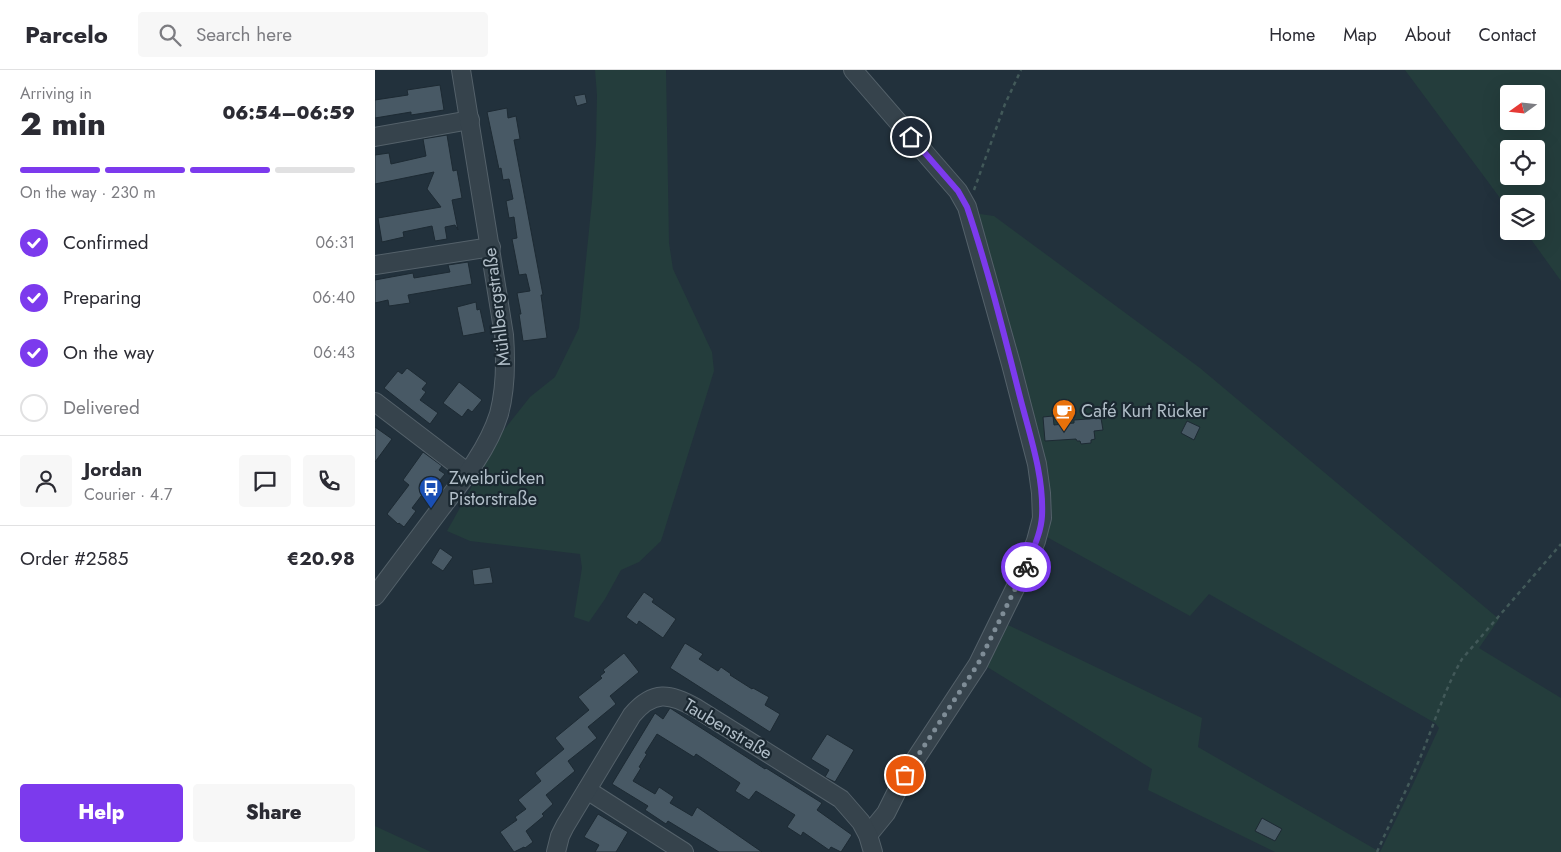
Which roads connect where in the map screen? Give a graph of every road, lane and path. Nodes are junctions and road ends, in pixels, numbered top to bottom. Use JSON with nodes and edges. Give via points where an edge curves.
{"nodes":[{"id":1,"x":461,"y":70,"type":"edge"},
{"id":2,"x":853,"y":70,"type":"edge"},
{"id":3,"x":1021,"y":70,"type":"edge"},
{"id":4,"x":470,"y":120,"type":"junction"},
{"id":5,"x":375,"y":137,"type":"edge"},
{"id":6,"x":967,"y":207,"type":"junction"},
{"id":7,"x":491,"y":247,"type":"junction"},
{"id":8,"x":375,"y":265,"type":"edge"},
{"id":9,"x":375,"y":402,"type":"edge"},
{"id":10,"x":468,"y":473,"type":"junction"},
{"id":11,"x":1561,"y":544,"type":"edge"},
{"id":12,"x":375,"y":596,"type":"edge"},
{"id":13,"x":587,"y":790,"type":"junction"},
{"id":14,"x":868,"y":835,"type":"junction"},
{"id":15,"x":556,"y":852,"type":"edge"},
{"id":16,"x":684,"y":852,"type":"edge"},
{"id":17,"x":873,"y":852,"type":"edge"},
{"id":18,"x":1377,"y":852,"type":"edge"}],
"edges":[{"from":1,"to":4,"type":"street","name":"Mühlbergstraße"},
{"from":2,"to":6,"type":"street","via":[[958,191]]},
{"from":3,"to":6,"type":"path"},
{"from":4,"to":5,"type":"street"},
{"from":4,"to":7,"type":"street","name":"Mühlbergstraße"},
{"from":6,"to":14,"type":"street","via":[[1037,464],[1042,518],[1025,568],[978,664],[905,775],[887,813]]},
{"from":7,"to":8,"type":"street"},
{"from":7,"to":10,"type":"street","name":"Mühlbergstraße","via":[[507,363],[499,414]]},
{"from":9,"to":10,"type":"street"},
{"from":10,"to":12,"type":"street","name":"Mühlbergstraße"},
{"from":11,"to":18,"type":"path","via":[[1462,659],[1450,680],[1412,777]]},
{"from":13,"to":14,"type":"street","name":"Taubenstraße","via":[[632,714],[652,698],[665,696],[681,699],[841,799]]},
{"from":13,"to":15,"type":"street","name":"Taubenstraße","via":[[565,826]]},
{"from":13,"to":16,"type":"street"},
{"from":14,"to":17,"type":"street","name":"Taubenstraße"}]}
